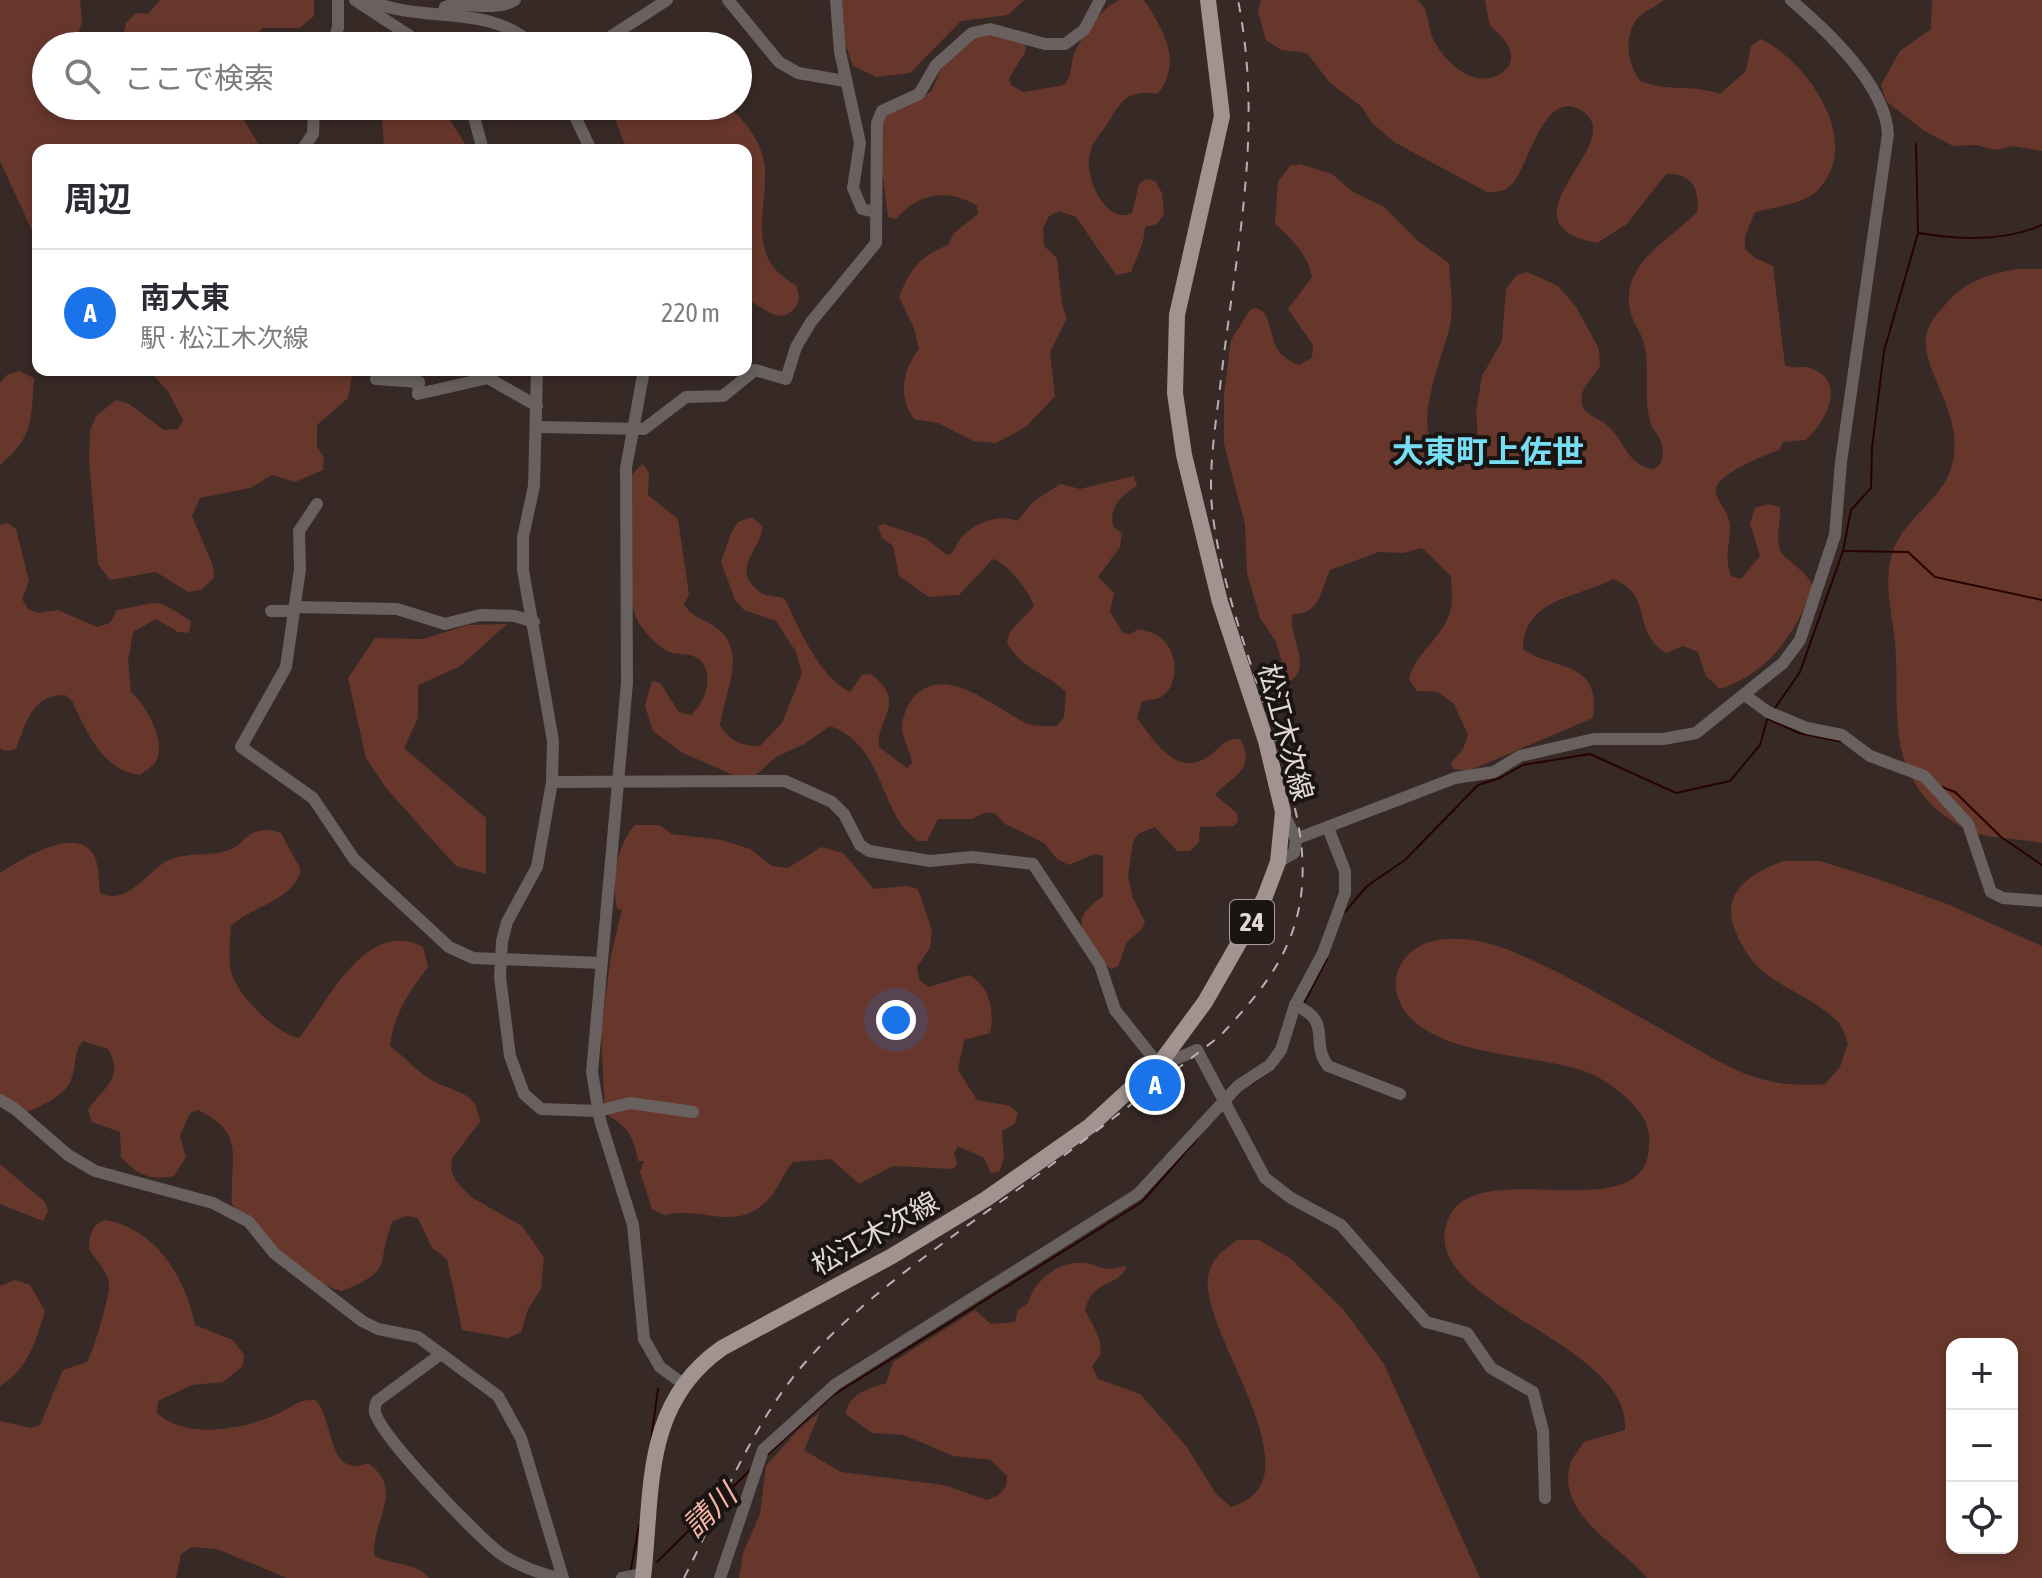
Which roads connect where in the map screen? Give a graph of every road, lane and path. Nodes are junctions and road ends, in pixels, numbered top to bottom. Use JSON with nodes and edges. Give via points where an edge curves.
{"nodes":[{"id":1,"x":338,"y":0,"type":"edge"},
{"id":2,"x":355,"y":0,"type":"edge"},
{"id":3,"x":369,"y":0,"type":"edge"},
{"id":4,"x":515,"y":0,"type":"edge"},
{"id":5,"x":667,"y":0,"type":"edge"},
{"id":6,"x":728,"y":0,"type":"edge"},
{"id":7,"x":836,"y":0,"type":"edge"},
{"id":8,"x":1100,"y":0,"type":"edge"},
{"id":9,"x":1208,"y":0,"type":"edge"},
{"id":10,"x":1791,"y":0,"type":"edge"},
{"id":11,"x":442,"y":15,"type":"junction"},
{"id":12,"x":336,"y":32,"type":"edge"},
{"id":13,"x":404,"y":32,"type":"edge"},
{"id":14,"x":439,"y":32,"type":"edge"},
{"id":15,"x":512,"y":32,"type":"edge"},
{"id":16,"x":618,"y":32,"type":"edge"},
{"id":17,"x":845,"y":81,"type":"junction"},
{"id":18,"x":314,"y":120,"type":"edge"},
{"id":19,"x":475,"y":120,"type":"edge"},
{"id":20,"x":577,"y":120,"type":"edge"},
{"id":21,"x":306,"y":144,"type":"edge"},
{"id":22,"x":481,"y":144,"type":"edge"},
{"id":23,"x":588,"y":144,"type":"edge"},
{"id":24,"x":876,"y":212,"type":"junction"},
{"id":25,"x":752,"y":372,"type":"edge"},
{"id":26,"x":382,"y":376,"type":"edge"},
{"id":27,"x":537,"y":376,"type":"edge"},
{"id":28,"x":643,"y":376,"type":"edge"},
{"id":29,"x":748,"y":376,"type":"edge"},
{"id":30,"x":537,"y":406,"type":"junction"},
{"id":31,"x":537,"y":427,"type":"junction"},
{"id":32,"x":634,"y":429,"type":"junction"},
{"id":33,"x":317,"y":504,"type":"dead end"},
{"id":34,"x":294,"y":609,"type":"junction"},
{"id":35,"x":271,"y":611,"type":"dead end"},
{"id":36,"x":534,"y":622,"type":"junction"},
{"id":37,"x":1746,"y":696,"type":"junction"},
{"id":38,"x":552,"y":782,"type":"junction"},
{"id":39,"x":617,"y":782,"type":"junction"},
{"id":40,"x":1283,"y":812,"type":"junction"},
{"id":41,"x":1328,"y":828,"type":"junction"},
{"id":42,"x":1296,"y":839,"type":"junction"},
{"id":43,"x":1278,"y":862,"type":"junction"},
{"id":44,"x":2042,"y":901,"type":"edge"},
{"id":45,"x":500,"y":960,"type":"junction"},
{"id":46,"x":601,"y":963,"type":"junction"},
{"id":47,"x":1299,"y":1006,"type":"junction"},
{"id":48,"x":1160,"y":1062,"type":"junction"},
{"id":49,"x":1400,"y":1094,"type":"dead end"},
{"id":50,"x":0,"y":1100,"type":"edge"},
{"id":51,"x":1226,"y":1104,"type":"junction"},
{"id":52,"x":598,"y":1111,"type":"junction"},
{"id":53,"x":693,"y":1112,"type":"dead end"},
{"id":54,"x":441,"y":1354,"type":"junction"},
{"id":55,"x":682,"y":1383,"type":"junction"},
{"id":56,"x":1545,"y":1498,"type":"dead end"},
{"id":57,"x":643,"y":1576,"type":"edge"},
{"id":58,"x":560,"y":1578,"type":"edge"},
{"id":59,"x":622,"y":1578,"type":"edge"},
{"id":60,"x":720,"y":1578,"type":"edge"}],
"edges":[{"from":1,"to":12,"type":"street"},
{"from":2,"to":13,"type":"street"},
{"from":3,"to":11,"type":"street"},
{"from":4,"to":11,"type":"street","via":[[499,5],[455,1]]},
{"from":5,"to":16,"type":"street"},
{"from":6,"to":17,"type":"street","via":[[779,62],[798,73]]},
{"from":7,"to":17,"type":"street"},
{"from":8,"to":24,"type":"street","via":[[1084,30],[1065,44],[990,29],[972,33],[943,58],[919,94],[886,107],[877,123]]},
{"from":9,"to":40,"type":"main road","name":"松江木次線","number":"24","via":[[1222,116],[1177,315],[1175,393],[1184,455],[1220,602],[1266,741]]},
{"from":10,"to":37,"type":"street","via":[[1873,89],[1888,134],[1835,535],[1800,640]]},
{"from":11,"to":14,"type":"street"},
{"from":11,"to":15,"type":"street","via":[[498,23]]},
{"from":17,"to":24,"type":"street","via":[[860,143],[853,188],[862,209]]},
{"from":18,"to":21,"type":"street"},
{"from":19,"to":22,"type":"street"},
{"from":20,"to":23,"type":"street"},
{"from":24,"to":25,"type":"street","via":[[876,243],[811,322],[787,378]]},
{"from":26,"to":30,"type":"street","via":[[376,379],[419,382],[418,394],[488,378]]},
{"from":27,"to":30,"type":"street"},
{"from":28,"to":32,"type":"street"},
{"from":29,"to":32,"type":"street","via":[[723,396],[692,395],[654,424]]},
{"from":30,"to":31,"type":"street"},
{"from":31,"to":32,"type":"street"},
{"from":31,"to":36,"type":"street","via":[[534,486],[523,537],[523,570]]},
{"from":32,"to":39,"type":"street","via":[[625,477],[629,653]]},
{"from":33,"to":34,"type":"street","via":[[299,531]]},
{"from":34,"to":35,"type":"street"},
{"from":34,"to":36,"type":"street","via":[[397,609],[445,624],[480,615]]},
{"from":34,"to":45,"type":"street","via":[[286,667],[241,747],[313,798],[354,859],[449,947],[473,958]]},
{"from":36,"to":38,"type":"street","via":[[553,741]]},
{"from":37,"to":41,"type":"street","via":[[1696,733],[1663,739],[1594,739],[1520,756],[1494,772],[1455,778]]},
{"from":37,"to":44,"type":"street","via":[[1768,712],[1842,735],[1870,756],[1924,776],[1968,824],[1991,892]]},
{"from":38,"to":39,"type":"street"},
{"from":38,"to":45,"type":"street","via":[[537,867],[507,922]]},
{"from":39,"to":46,"type":"street"},
{"from":39,"to":48,"type":"street","via":[[785,781],[832,802],[869,851],[930,861],[972,857],[1033,864],[1100,965],[1115,1010]]},
{"from":40,"to":42,"type":"street"},
{"from":40,"to":43,"type":"main road","name":"松江木次線","number":"24"},
{"from":41,"to":42,"type":"street"},
{"from":41,"to":47,"type":"street","via":[[1347,887]]},
{"from":42,"to":43,"type":"street","via":[[1294,853]]},
{"from":43,"to":48,"type":"main road","name":"松江木次線","number":"24","via":[[1236,950]]},
{"from":45,"to":46,"type":"street"},
{"from":45,"to":52,"type":"street","via":[[510,1056],[524,1094],[541,1109]]},
{"from":46,"to":52,"type":"street","via":[[592,1052]]},
{"from":47,"to":49,"type":"street","via":[[1320,1025],[1328,1066]]},
{"from":47,"to":51,"type":"street","via":[[1270,1065]]},
{"from":48,"to":51,"type":"street","via":[[1195,1049]]},
{"from":48,"to":55,"type":"main road","name":"松江木次線","number":"24","via":[[1090,1126],[986,1199],[735,1339]]},
{"from":50,"to":54,"type":"street","via":[[95,1171],[226,1208],[362,1321],[418,1337]]},
{"from":51,"to":56,"type":"street","via":[[1265,1178],[1341,1225],[1426,1322],[1467,1333],[1491,1368],[1533,1392],[1543,1431]]},
{"from":51,"to":60,"type":"street","via":[[1138,1194],[836,1384],[763,1450]]},
{"from":52,"to":53,"type":"street","via":[[630,1103]]},
{"from":52,"to":55,"type":"street","via":[[633,1225],[644,1339],[660,1367]]},
{"from":54,"to":58,"type":"street","via":[[498,1396],[507,1409],[521,1438]]},
{"from":54,"to":58,"type":"street","via":[[377,1401],[376,1416],[444,1499],[495,1550]]},
{"from":55,"to":57,"type":"main road","name":"松江木次線","number":"24","via":[[663,1422],[657,1451]]},
{"from":57,"to":59,"type":"street"}]}
